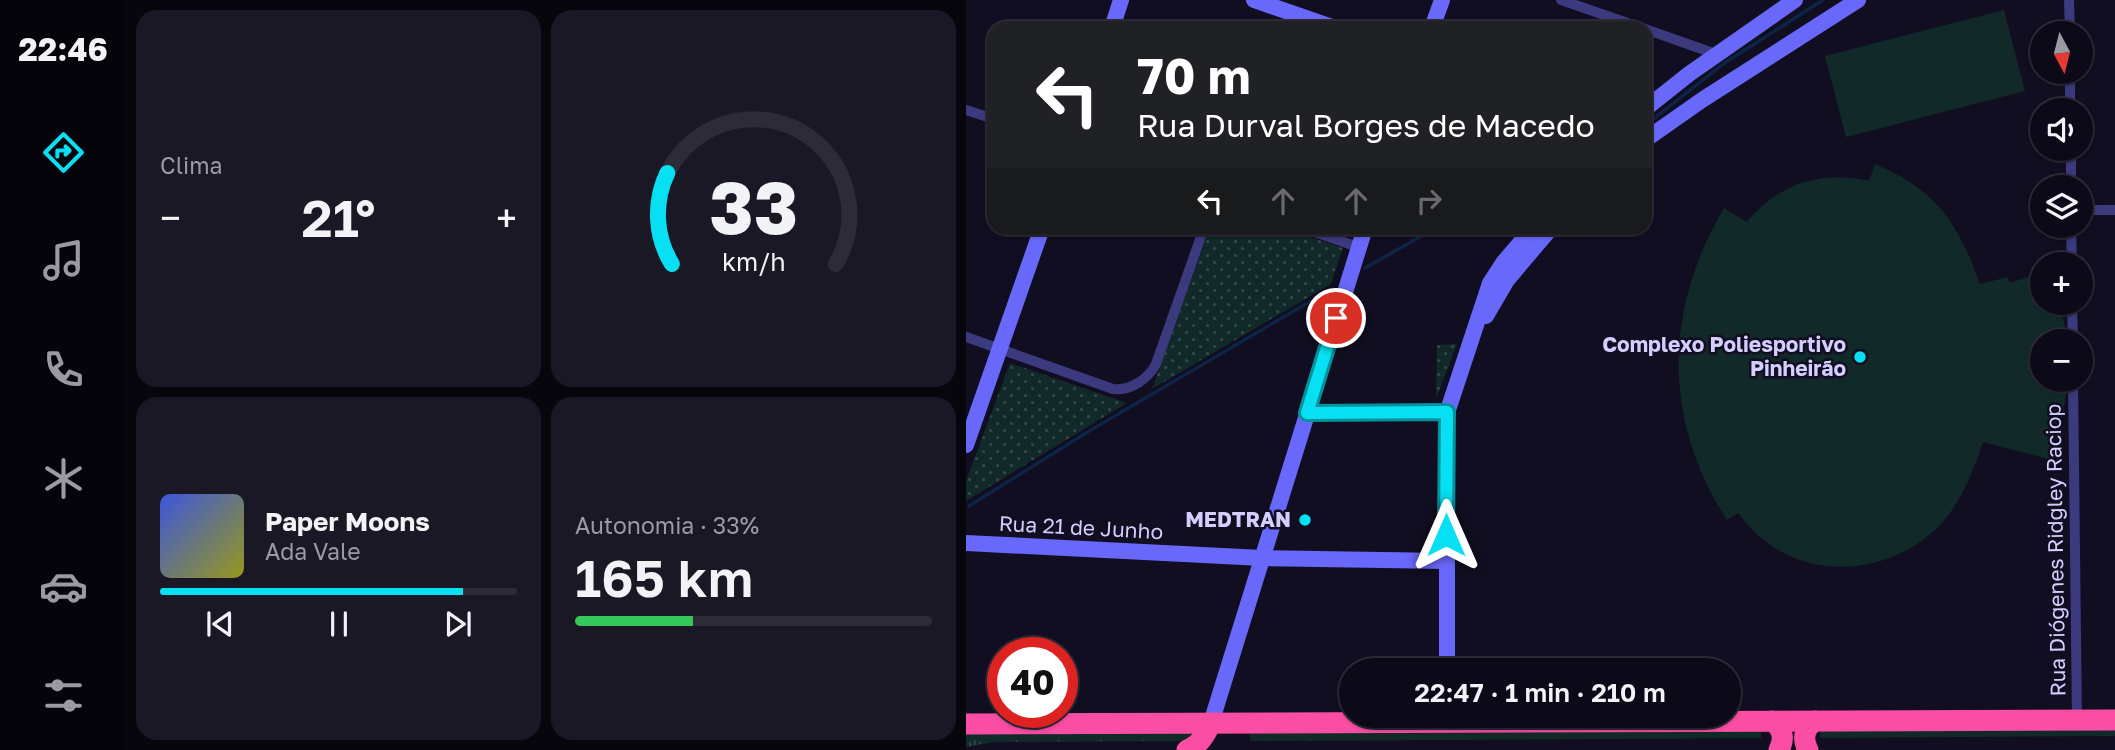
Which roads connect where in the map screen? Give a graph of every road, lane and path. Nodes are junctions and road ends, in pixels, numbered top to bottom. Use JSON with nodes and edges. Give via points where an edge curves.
{"nodes":[{"id":1,"x":1122,"y":0,"type":"edge"},
{"id":2,"x":1254,"y":0,"type":"edge"},
{"id":3,"x":1441,"y":0,"type":"edge"},
{"id":4,"x":1561,"y":0,"type":"edge"},
{"id":5,"x":1858,"y":0,"type":"edge"},
{"id":6,"x":2070,"y":0,"type":"edge"},
{"id":7,"x":1793,"y":1,"type":"edge"},
{"id":8,"x":1114,"y":21,"type":"edge"},
{"id":9,"x":1315,"y":21,"type":"edge"},
{"id":10,"x":1434,"y":21,"type":"edge"},
{"id":11,"x":1621,"y":21,"type":"edge"},
{"id":12,"x":2070,"y":21,"type":"edge"},
{"id":13,"x":1652,"y":32,"type":"edge"},
{"id":14,"x":1716,"y":54,"type":"junction"},
{"id":15,"x":1652,"y":104,"type":"edge"},
{"id":16,"x":966,"y":110,"type":"edge"},
{"id":17,"x":987,"y":117,"type":"edge"},
{"id":18,"x":1652,"y":135,"type":"edge"},
{"id":19,"x":2093,"y":210,"type":"edge"},
{"id":20,"x":2115,"y":210,"type":"edge"},
{"id":21,"x":1040,"y":235,"type":"edge"},
{"id":22,"x":1201,"y":235,"type":"edge"},
{"id":23,"x":1324,"y":235,"type":"edge"},
{"id":24,"x":1363,"y":235,"type":"edge"},
{"id":25,"x":1527,"y":235,"type":"edge"},
{"id":26,"x":1545,"y":235,"type":"edge"},
{"id":27,"x":1359,"y":247,"type":"junction"},
{"id":28,"x":966,"y":337,"type":"edge"},
{"id":29,"x":999,"y":349,"type":"junction"},
{"id":30,"x":1468,"y":349,"type":"junction"},
{"id":31,"x":2073,"y":392,"type":"edge"},
{"id":32,"x":1447,"y":412,"type":"junction"},
{"id":33,"x":1307,"y":413,"type":"junction"},
{"id":34,"x":966,"y":445,"type":"edge"},
{"id":35,"x":966,"y":543,"type":"edge"},
{"id":36,"x":1262,"y":558,"type":"junction"},
{"id":37,"x":1446,"y":561,"type":"junction"},
{"id":38,"x":1447,"y":658,"type":"edge"},
{"id":39,"x":2077,"y":720,"type":"junction"},
{"id":40,"x":2115,"y":720,"type":"edge"},
{"id":41,"x":1339,"y":721,"type":"edge"},
{"id":42,"x":1815,"y":721,"type":"junction"},
{"id":43,"x":1741,"y":722,"type":"edge"},
{"id":44,"x":1772,"y":722,"type":"junction"},
{"id":45,"x":1211,"y":723,"type":"junction"},
{"id":46,"x":966,"y":724,"type":"edge"},
{"id":47,"x":1187,"y":750,"type":"edge"},
{"id":48,"x":1779,"y":750,"type":"edge"},
{"id":49,"x":1808,"y":750,"type":"edge"}],
"edges":[{"from":1,"to":8,"type":"street"},
{"from":2,"to":9,"type":"street"},
{"from":3,"to":10,"type":"street"},
{"from":4,"to":11,"type":"street"},
{"from":5,"to":18,"type":"street"},
{"from":6,"to":12,"type":"street"},
{"from":7,"to":14,"type":"street"},
{"from":13,"to":14,"type":"street"},
{"from":14,"to":15,"type":"street"},
{"from":16,"to":17,"type":"street"},
{"from":19,"to":20,"type":"street"},
{"from":21,"to":29,"type":"street"},
{"from":22,"to":29,"type":"street","via":[[1153,369],[1130,387],[1113,389]]},
{"from":23,"to":27,"type":"street"},
{"from":24,"to":27,"type":"street"},
{"from":25,"to":30,"type":"street","via":[[1490,283]]},
{"from":26,"to":30,"type":"street","via":[[1507,280]]},
{"from":27,"to":33,"type":"street"},
{"from":28,"to":29,"type":"street"},
{"from":29,"to":34,"type":"street"},
{"from":30,"to":32,"type":"street"},
{"from":31,"to":39,"type":"street","name":"Rua Diógenes Ridgley Raciop"},
{"from":32,"to":33,"type":"street"},
{"from":32,"to":37,"type":"street"},
{"from":33,"to":36,"type":"street"},
{"from":35,"to":36,"type":"street","name":"Rua 21 de Junho"},
{"from":36,"to":37,"type":"street","name":"Rua 21 de Junho"},
{"from":36,"to":45,"type":"street"},
{"from":37,"to":38,"type":"street"},
{"from":39,"to":40,"type":"highway"},
{"from":39,"to":42,"type":"highway"},
{"from":41,"to":45,"type":"highway"},
{"from":42,"to":44,"type":"highway"},
{"from":42,"to":49,"type":"highway","via":[[1804,735]]},
{"from":43,"to":44,"type":"highway"},
{"from":44,"to":48,"type":"highway","via":[[1782,733]]},
{"from":45,"to":46,"type":"highway"},
{"from":45,"to":47,"type":"highway","via":[[1195,747]]}]}
